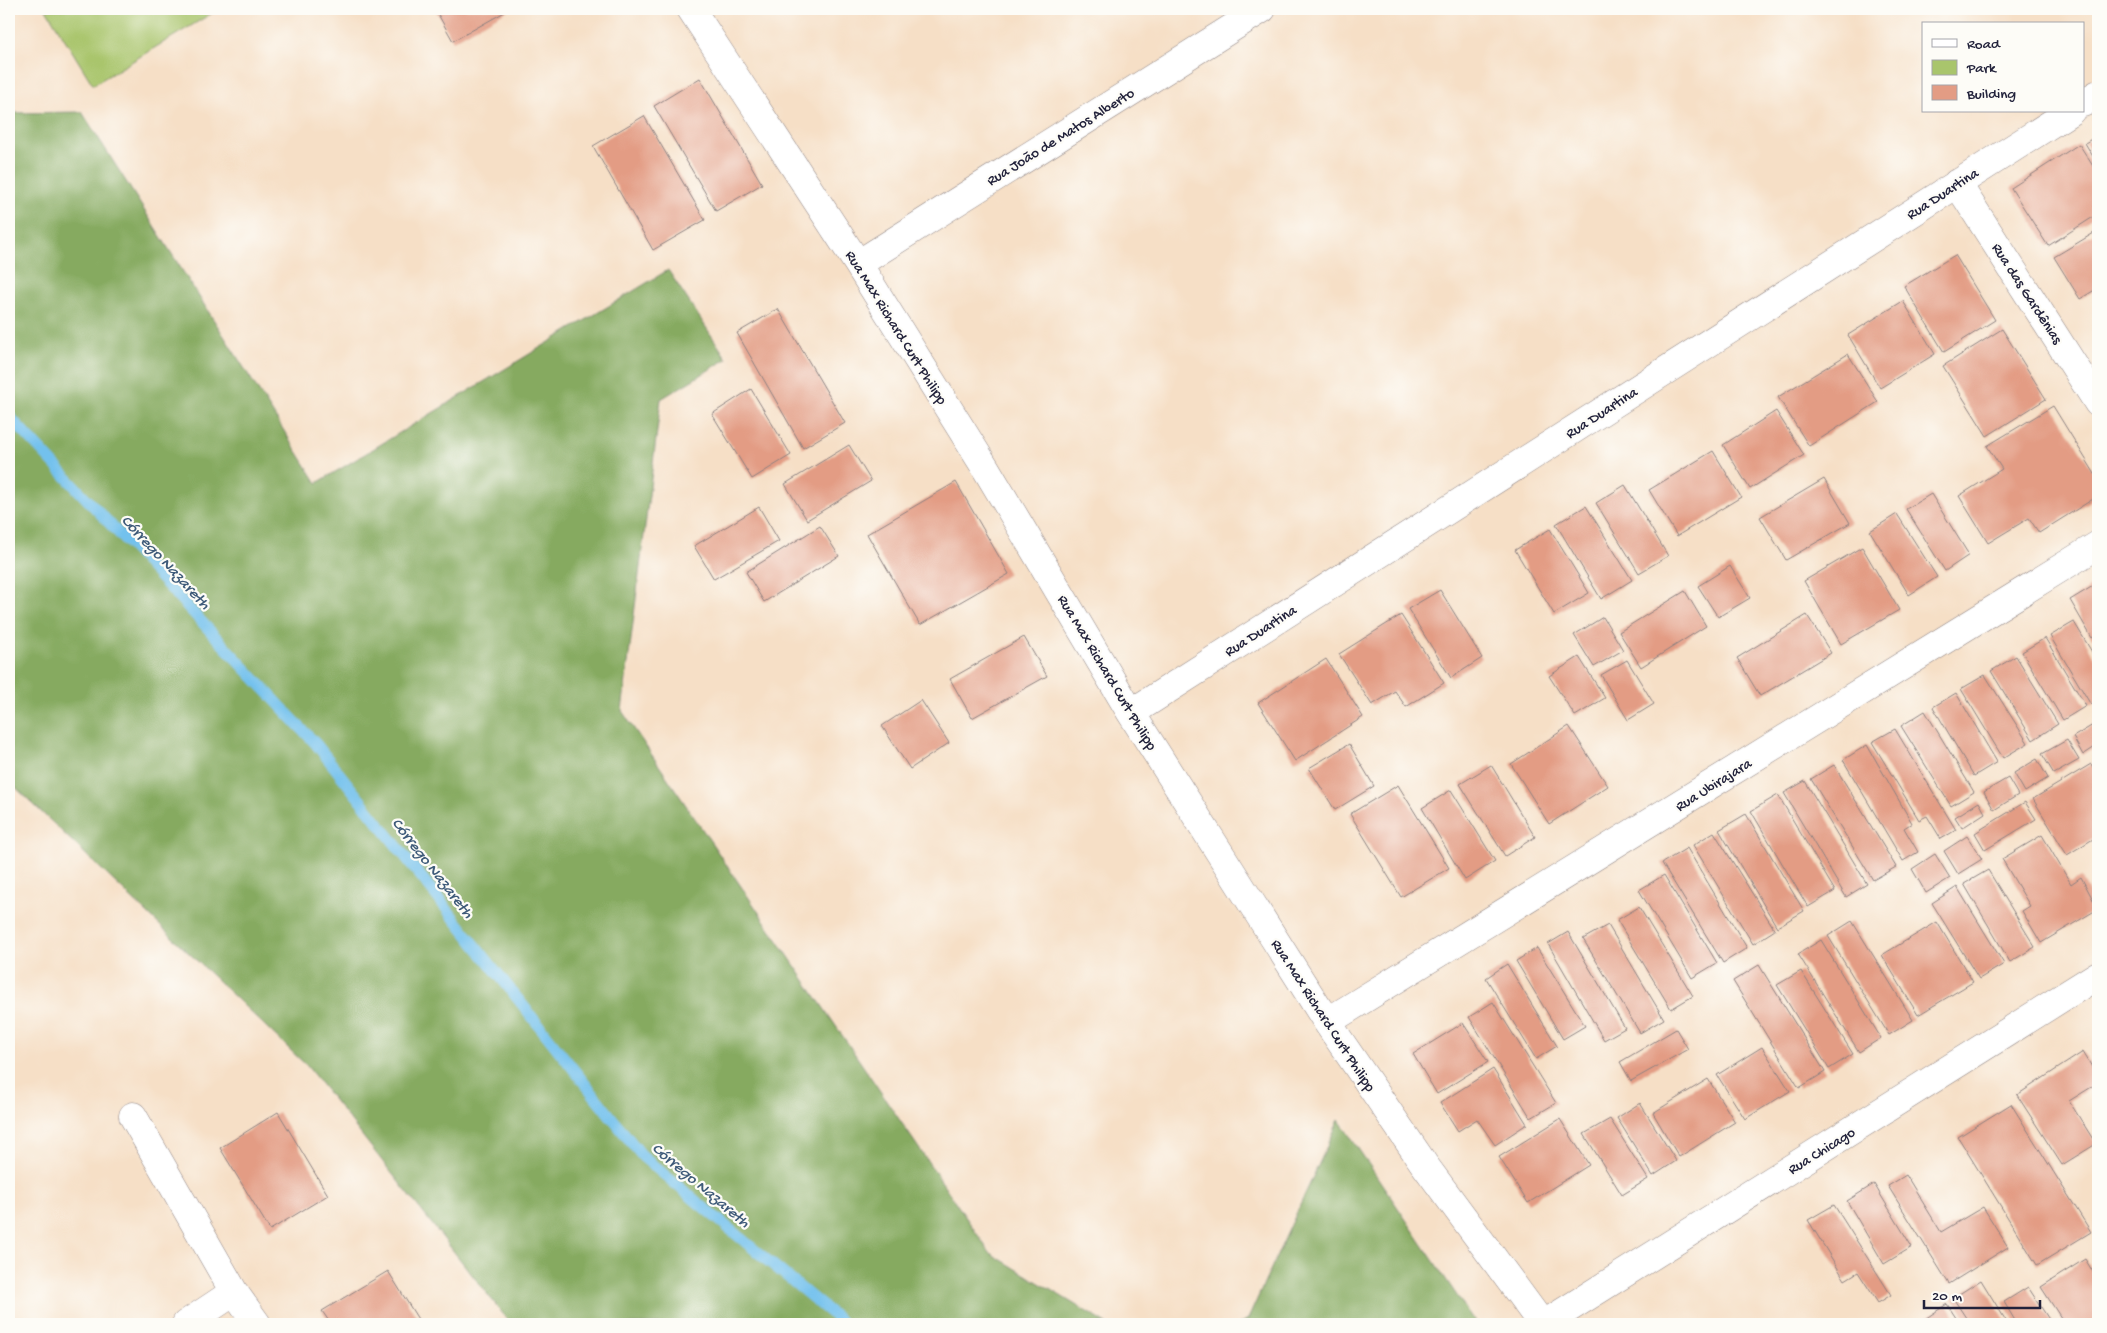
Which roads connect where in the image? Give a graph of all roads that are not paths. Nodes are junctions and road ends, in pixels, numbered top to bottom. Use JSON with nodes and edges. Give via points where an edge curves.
{"nodes":[{"id":1,"x":691,"y":9,"type":"edge"},
{"id":2,"x":1262,"y":9,"type":"edge"},
{"id":3,"x":2098,"y":94,"type":"edge"},
{"id":4,"x":2084,"y":102,"type":"edge"},
{"id":5,"x":2068,"y":112,"type":"edge"},
{"id":6,"x":1957,"y":183,"type":"junction"},
{"id":7,"x":858,"y":264,"type":"junction"},
{"id":8,"x":2098,"y":403,"type":"edge"},
{"id":9,"x":2098,"y":545,"type":"edge"},
{"id":10,"x":1131,"y":712,"type":"junction"},
{"id":11,"x":2098,"y":975,"type":"edge"},
{"id":12,"x":1327,"y":1022,"type":"junction"},
{"id":13,"x":133,"y":1116,"type":"dead end"},
{"id":14,"x":234,"y":1292,"type":"junction"},
{"id":15,"x":186,"y":1324,"type":"edge"},
{"id":16,"x":257,"y":1324,"type":"edge"},
{"id":17,"x":1543,"y":1324,"type":"edge"}],
"edges":[{"from":1,"to":7,"type":"street","name":"Rua Max Richard Curt Philipp"},
{"from":2,"to":7,"type":"street","name":"Rua João de Matos Alberto"},
{"from":3,"to":4,"type":"street"},
{"from":5,"to":6,"type":"street","name":"Rua Duartina"},
{"from":6,"to":8,"type":"street","name":"Rua das Gardênias"},
{"from":6,"to":10,"type":"street","name":"Rua Duartina"},
{"from":7,"to":10,"type":"street","name":"Rua Max Richard Curt Philipp","via":[[990,475]]},
{"from":9,"to":12,"type":"street","name":"Rua Ubirajara"},
{"from":10,"to":12,"type":"street","name":"Rua Max Richard Curt Philipp"},
{"from":11,"to":17,"type":"street","name":"Rua Chicago"},
{"from":12,"to":17,"type":"street","name":"Rua Max Richard Curt Philipp","via":[[1424,1164]]},
{"from":13,"to":14,"type":"street"},
{"from":14,"to":15,"type":"street"},
{"from":14,"to":16,"type":"street"}]}
